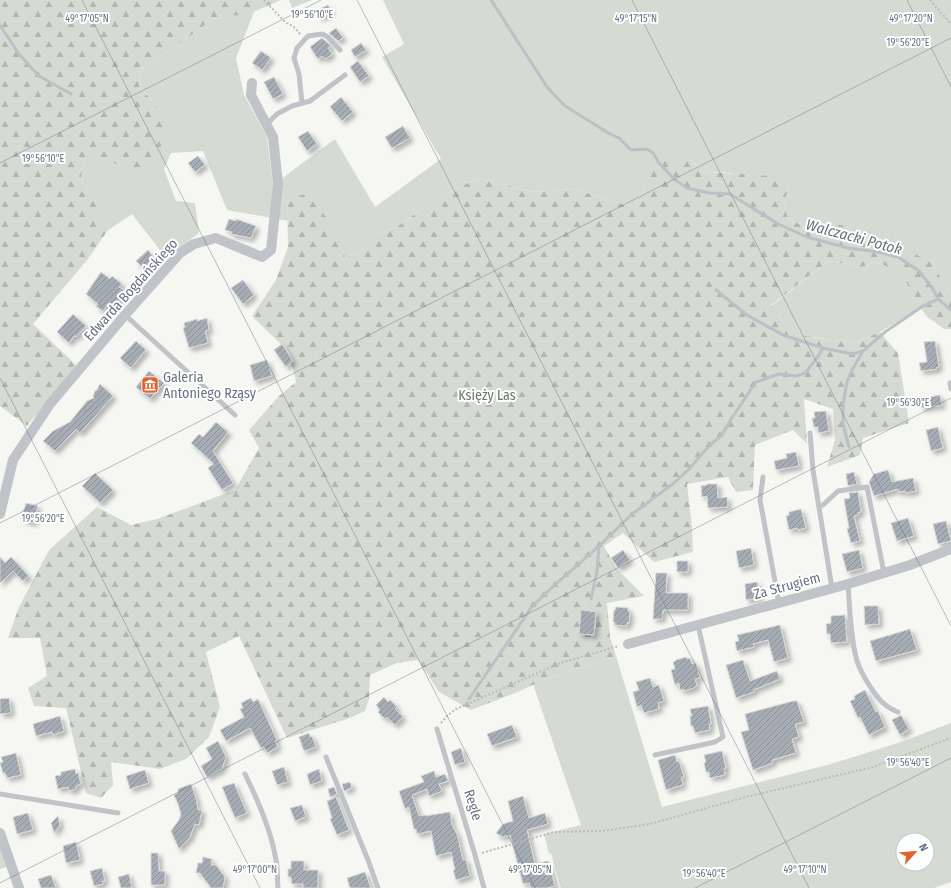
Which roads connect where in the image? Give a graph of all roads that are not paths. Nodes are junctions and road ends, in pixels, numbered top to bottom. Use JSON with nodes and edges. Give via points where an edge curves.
{"nodes":[{"id":1,"x":340,"y":50,"type":"dead end"},
{"id":2,"x":345,"y":75,"type":"dead end"},
{"id":3,"x":252,"y":83,"type":"dead end"},
{"id":4,"x":302,"y":103,"type":"junction"},
{"id":5,"x":266,"y":125,"type":"junction"},
{"id":6,"x":125,"y":315,"type":"junction"},
{"id":7,"x":235,"y":415,"type":"dead end"},
{"id":8,"x":810,"y":433,"type":"dead end"},
{"id":9,"x":763,"y":477,"type":"dead end"},
{"id":10,"x":823,"y":505,"type":"dead end"},
{"id":11,"x":0,"y":514,"type":"edge"},
{"id":12,"x":951,"y":549,"type":"edge"},
{"id":13,"x":884,"y":573,"type":"junction"},
{"id":14,"x":848,"y":584,"type":"junction"},
{"id":15,"x":832,"y":588,"type":"junction"},
{"id":16,"x":779,"y":603,"type":"junction"},
{"id":17,"x":698,"y":625,"type":"junction"},
{"id":18,"x":628,"y":644,"type":"road end"},
{"id":19,"x":898,"y":712,"type":"dead end"},
{"id":20,"x":437,"y":729,"type":"road end"},
{"id":21,"x":655,"y":755,"type":"dead end"},
{"id":22,"x":326,"y":757,"type":"dead end"},
{"id":23,"x":245,"y":774,"type":"dead end"},
{"id":24,"x":0,"y":794,"type":"edge"},
{"id":25,"x":118,"y":813,"type":"dead end"},
{"id":26,"x":0,"y":833,"type":"edge"},
{"id":27,"x":19,"y":888,"type":"edge"},
{"id":28,"x":278,"y":888,"type":"edge"},
{"id":29,"x":378,"y":888,"type":"edge"},
{"id":30,"x":484,"y":888,"type":"edge"}],
"edges":[{"from":1,"to":4,"type":"lane","via":[[322,34],[308,36],[297,48],[294,58],[300,74]]},
{"from":2,"to":4,"type":"lane","via":[[310,101]]},
{"from":3,"to":5,"type":"street","name":"Edwarda Bogdańskiego","via":[[251,95]]},
{"from":4,"to":5,"type":"lane","via":[[277,114]]},
{"from":5,"to":6,"type":"street","name":"Edwarda Bogdańskiego","via":[[273,138],[278,184],[271,250],[262,257],[216,238],[194,244],[180,253]]},
{"from":6,"to":7,"type":"lane"},
{"from":6,"to":11,"type":"street","name":"Edwarda Bogdańskiego","via":[[50,404],[13,460]]},
{"from":8,"to":15,"type":"lane","via":[[813,470]]},
{"from":9,"to":16,"type":"lane","via":[[760,500]]},
{"from":10,"to":13,"type":"lane","via":[[838,491],[867,487]]},
{"from":12,"to":13,"type":"street","name":"Za Strugiem"},
{"from":13,"to":14,"type":"street","name":"Za Strugiem"},
{"from":14,"to":15,"type":"street","name":"Za Strugiem"},
{"from":14,"to":19,"type":"lane","via":[[857,662],[876,696],[888,708]]},
{"from":15,"to":16,"type":"street","name":"Za Strugiem"},
{"from":16,"to":17,"type":"street","name":"Za Strugiem"},
{"from":17,"to":18,"type":"street","name":"Za Strugiem"},
{"from":17,"to":21,"type":"lane","via":[[723,737],[715,742]]},
{"from":20,"to":30,"type":"lane","name":"Regle"},
{"from":22,"to":29,"type":"lane"},
{"from":23,"to":28,"type":"lane","via":[[270,835],[276,861]]},
{"from":24,"to":25,"type":"lane"},
{"from":26,"to":27,"type":"street"}]}
